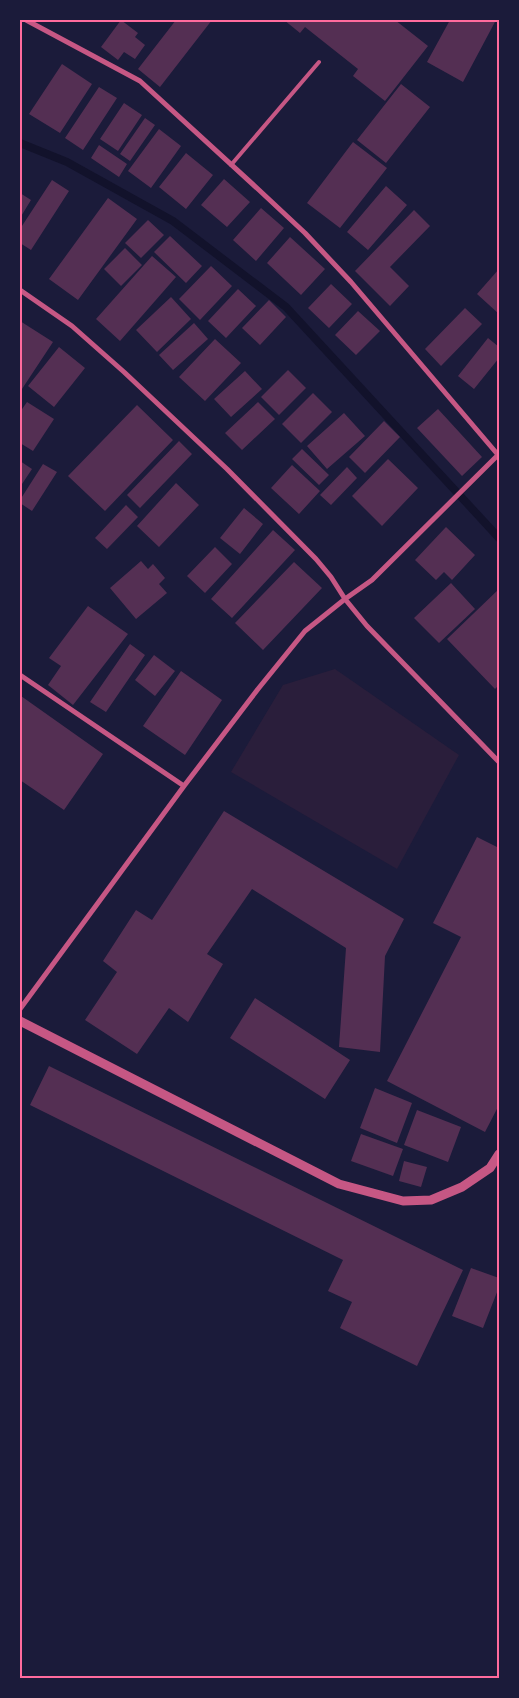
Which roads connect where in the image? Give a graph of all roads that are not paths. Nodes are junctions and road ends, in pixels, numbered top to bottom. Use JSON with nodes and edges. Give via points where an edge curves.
{"nodes":[{"id":1,"x":26,"y":20,"type":"edge"},
{"id":2,"x":319,"y":62,"type":"dead end"},
{"id":3,"x":231,"y":165,"type":"junction"},
{"id":4,"x":20,"y":290,"type":"edge"},
{"id":5,"x":498,"y":455,"type":"edge"},
{"id":6,"x":345,"y":599,"type":"junction"},
{"id":7,"x":20,"y":675,"type":"edge"},
{"id":8,"x":499,"y":762,"type":"edge"},
{"id":9,"x":184,"y":786,"type":"junction"},
{"id":10,"x":20,"y":1009,"type":"edge"},
{"id":11,"x":20,"y":1021,"type":"edge"},
{"id":12,"x":499,"y":1154,"type":"edge"}],
"edges":[{"from":1,"to":3,"type":"street","via":[[140,81]]},
{"from":2,"to":3,"type":"lane"},
{"from":3,"to":5,"type":"street","via":[[305,232]]},
{"from":4,"to":6,"type":"street","via":[[72,326],[227,469],[316,559]]},
{"from":5,"to":6,"type":"street","via":[[372,580]]},
{"from":6,"to":8,"type":"street","via":[[366,626]]},
{"from":6,"to":9,"type":"street","via":[[305,631]]},
{"from":7,"to":9,"type":"street"},
{"from":9,"to":10,"type":"street"},
{"from":11,"to":12,"type":"street","via":[[339,1184],[404,1201],[431,1200],[462,1187],[490,1168]]}]}
